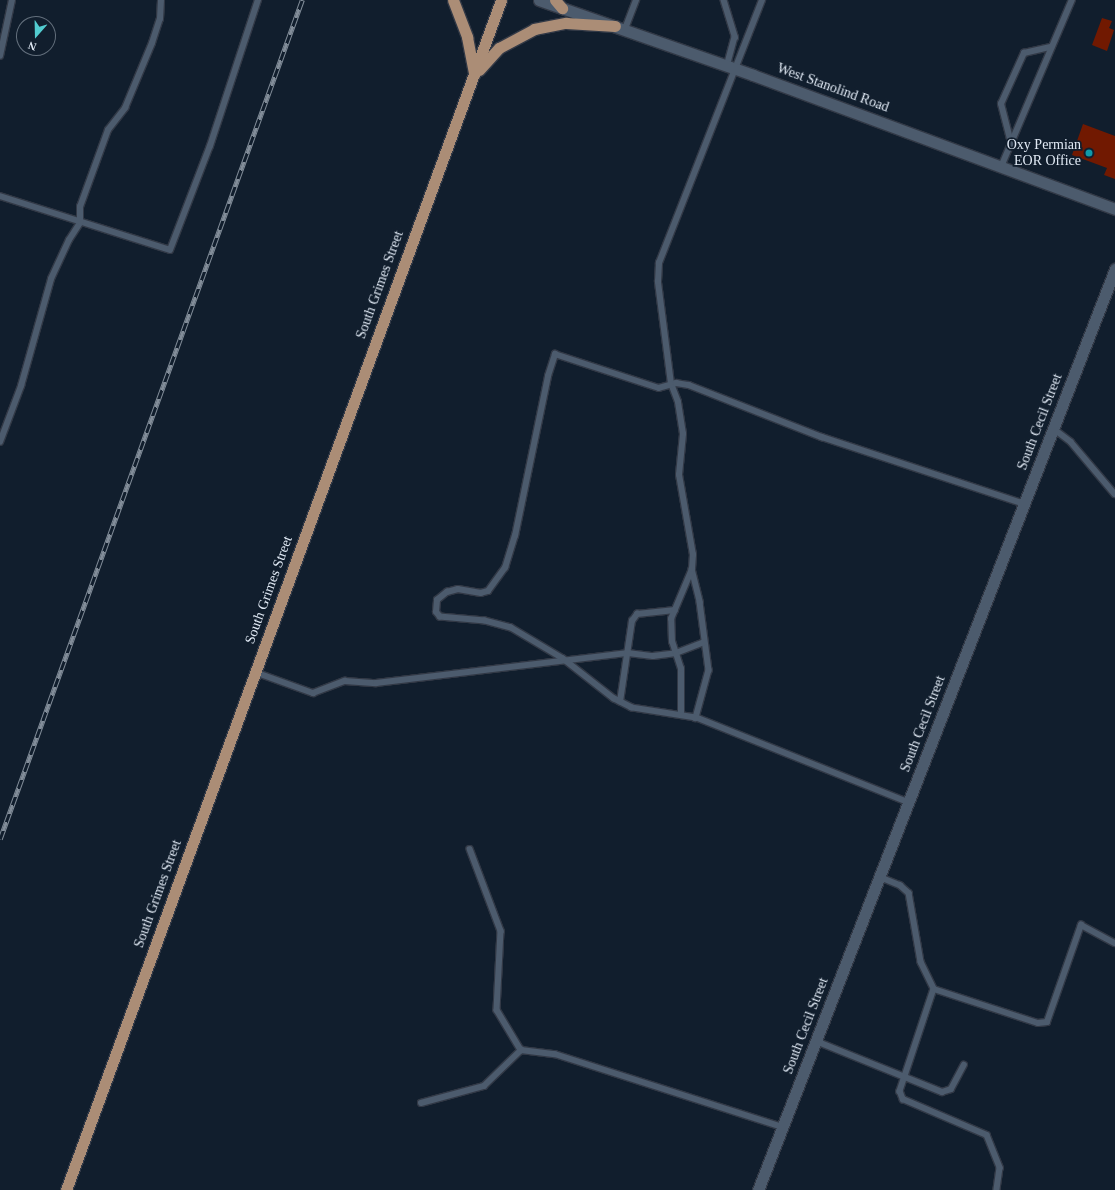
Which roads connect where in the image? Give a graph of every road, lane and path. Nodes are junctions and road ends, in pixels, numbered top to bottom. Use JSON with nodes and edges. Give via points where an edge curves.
{"nodes":[{"id":1,"x":12,"y":0,"type":"edge"},
{"id":2,"x":161,"y":0,"type":"edge"},
{"id":3,"x":258,"y":0,"type":"edge"},
{"id":4,"x":453,"y":0,"type":"edge"},
{"id":5,"x":501,"y":0,"type":"edge"},
{"id":6,"x":539,"y":0,"type":"edge"},
{"id":7,"x":636,"y":0,"type":"edge"},
{"id":8,"x":724,"y":0,"type":"edge"},
{"id":9,"x":762,"y":0,"type":"edge"},
{"id":10,"x":1072,"y":0,"type":"edge"},
{"id":11,"x":558,"y":4,"type":"edge"},
{"id":12,"x":620,"y":28,"type":"junction"},
{"id":13,"x":1052,"y":47,"type":"junction"},
{"id":14,"x":0,"y":56,"type":"edge"},
{"id":15,"x":732,"y":67,"type":"junction"},
{"id":16,"x":474,"y":75,"type":"junction"},
{"id":17,"x":1011,"y":142,"type":"junction"},
{"id":18,"x":1002,"y":167,"type":"junction"},
{"id":19,"x":0,"y":196,"type":"edge"},
{"id":20,"x":1115,"y":209,"type":"edge"},
{"id":21,"x":80,"y":223,"type":"junction"},
{"id":22,"x":1115,"y":269,"type":"edge"},
{"id":23,"x":671,"y":384,"type":"junction"},
{"id":24,"x":1054,"y":429,"type":"junction"},
{"id":25,"x":0,"y":442,"type":"edge"},
{"id":26,"x":1115,"y":494,"type":"edge"},
{"id":27,"x":1025,"y":504,"type":"junction"},
{"id":28,"x":692,"y":569,"type":"junction"},
{"id":29,"x":674,"y":610,"type":"junction"},
{"id":30,"x":704,"y":642,"type":"junction"},
{"id":31,"x":628,"y":653,"type":"junction"},
{"id":32,"x":676,"y":653,"type":"junction"},
{"id":33,"x":567,"y":661,"type":"junction"},
{"id":34,"x":255,"y":672,"type":"junction"},
{"id":35,"x":620,"y":702,"type":"junction"},
{"id":36,"x":681,"y":714,"type":"junction"},
{"id":37,"x":696,"y":718,"type":"junction"},
{"id":38,"x":908,"y":803,"type":"junction"},
{"id":39,"x":470,"y":848,"type":"dead end"},
{"id":40,"x":880,"y":877,"type":"junction"},
{"id":41,"x":1115,"y":943,"type":"edge"},
{"id":42,"x":934,"y":989,"type":"junction"},
{"id":43,"x":816,"y":1042,"type":"junction"},
{"id":44,"x":521,"y":1050,"type":"junction"},
{"id":45,"x":964,"y":1065,"type":"dead end"},
{"id":46,"x":905,"y":1078,"type":"junction"},
{"id":47,"x":421,"y":1103,"type":"dead end"},
{"id":48,"x":783,"y":1126,"type":"junction"},
{"id":49,"x":66,"y":1190,"type":"edge"},
{"id":50,"x":758,"y":1190,"type":"edge"},
{"id":51,"x":997,"y":1190,"type":"edge"}],
"edges":[{"from":1,"to":14,"type":"lane"},
{"from":2,"to":21,"type":"lane","via":[[160,19],[152,43],[125,108],[108,130],[88,181],[80,207]]},
{"from":3,"to":21,"type":"lane","via":[[210,146],[170,250]]},
{"from":4,"to":16,"type":"main road","via":[[467,37]]},
{"from":5,"to":16,"type":"main road","name":"South Grimes Street"},
{"from":6,"to":11,"type":"street","name":"West Stanolind Road"},
{"from":7,"to":12,"type":"lane"},
{"from":8,"to":15,"type":"lane","via":[[735,37]]},
{"from":9,"to":15,"type":"lane"},
{"from":10,"to":13,"type":"lane"},
{"from":11,"to":12,"type":"street","name":"West Stanolind Road"},
{"from":12,"to":15,"type":"street","name":"West Stanolind Road"},
{"from":12,"to":16,"type":"main road","via":[[566,23],[534,29],[499,48]]},
{"from":13,"to":17,"type":"lane"},
{"from":13,"to":17,"type":"lane","via":[[1024,52],[1001,104]]},
{"from":15,"to":18,"type":"street","name":"West Stanolind Road"},
{"from":15,"to":23,"type":"lane","via":[[659,263],[658,282]]},
{"from":16,"to":34,"type":"main road","name":"South Grimes Street"},
{"from":17,"to":18,"type":"lane"},
{"from":18,"to":20,"type":"street","name":"West Stanolind Road"},
{"from":19,"to":21,"type":"lane"},
{"from":21,"to":25,"type":"lane","via":[[51,279],[21,386]]},
{"from":22,"to":24,"type":"street","name":"South Cecil Street"},
{"from":23,"to":27,"type":"lane","via":[[689,384],[822,437]]},
{"from":23,"to":28,"type":"lane","via":[[678,402],[683,434],[679,475],[693,555]]},
{"from":23,"to":33,"type":"lane","via":[[659,388],[555,354],[548,376],[516,536],[505,568],[488,591],[481,593],[458,589],[446,592],[437,600],[436,612],[440,617],[485,621],[511,628]]},
{"from":24,"to":26,"type":"lane","via":[[1071,442]]},
{"from":24,"to":27,"type":"street","name":"South Cecil Street"},
{"from":27,"to":38,"type":"street","name":"South Cecil Street"},
{"from":28,"to":29,"type":"lane"},
{"from":28,"to":30,"type":"lane"},
{"from":29,"to":31,"type":"lane","via":[[637,614],[632,621]]},
{"from":29,"to":32,"type":"lane","via":[[671,619]]},
{"from":30,"to":32,"type":"lane"},
{"from":30,"to":37,"type":"lane","via":[[708,670]]},
{"from":31,"to":32,"type":"lane","via":[[653,656]]},
{"from":31,"to":33,"type":"lane"},
{"from":31,"to":35,"type":"lane"},
{"from":32,"to":36,"type":"lane","via":[[681,669]]},
{"from":33,"to":34,"type":"lane","via":[[376,683],[345,681],[314,693]]},
{"from":33,"to":35,"type":"lane"},
{"from":34,"to":49,"type":"main road","name":"South Grimes Street"},
{"from":35,"to":36,"type":"lane","via":[[632,708]]},
{"from":36,"to":37,"type":"lane"},
{"from":37,"to":38,"type":"lane"},
{"from":38,"to":40,"type":"street","name":"South Cecil Street"},
{"from":39,"to":44,"type":"lane","via":[[501,931],[497,1010]]},
{"from":40,"to":42,"type":"lane","via":[[900,885],[909,893],[921,962]]},
{"from":40,"to":43,"type":"street","name":"South Cecil Street"},
{"from":41,"to":42,"type":"lane","via":[[1081,925],[1046,1022],[1038,1023]]},
{"from":42,"to":46,"type":"lane"},
{"from":43,"to":46,"type":"lane"},
{"from":43,"to":48,"type":"street","name":"South Cecil Street"},
{"from":44,"to":47,"type":"lane","via":[[484,1086]]},
{"from":44,"to":48,"type":"lane","via":[[555,1054]]},
{"from":45,"to":46,"type":"lane","via":[[951,1089],[942,1092]]},
{"from":46,"to":51,"type":"lane","via":[[900,1091],[903,1099],[987,1135],[1000,1168]]},
{"from":48,"to":50,"type":"street","name":"South Cecil Street"}]}
